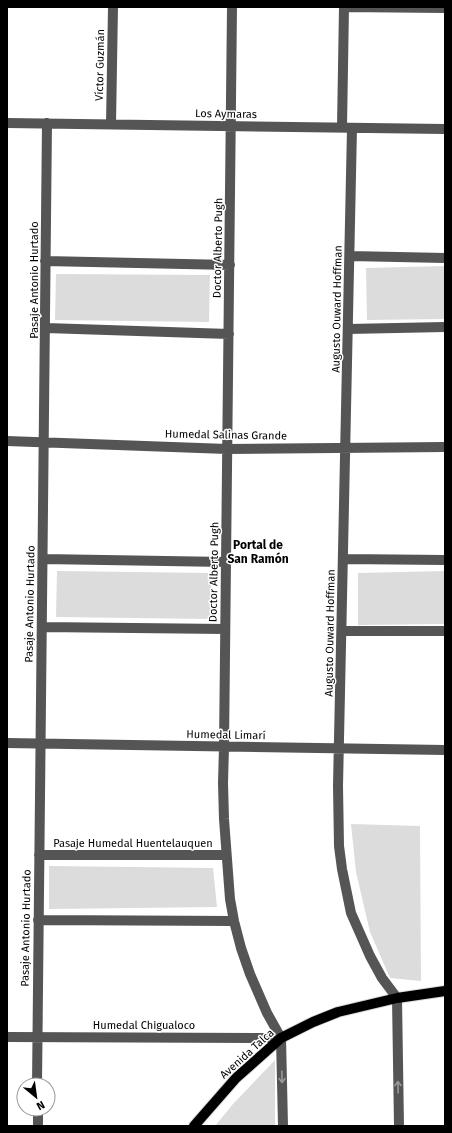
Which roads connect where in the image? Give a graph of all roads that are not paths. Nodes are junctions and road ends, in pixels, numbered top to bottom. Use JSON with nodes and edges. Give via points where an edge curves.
{"nodes":[{"id":1,"x":113,"y":7,"type":"edge"},
{"id":2,"x":232,"y":7,"type":"edge"},
{"id":3,"x":344,"y":7,"type":"edge"},
{"id":4,"x":416,"y":7,"type":"edge"},
{"id":5,"x":445,"y":8,"type":"edge"},
{"id":6,"x":7,"y":123,"type":"edge"},
{"id":7,"x":47,"y":123,"type":"junction"},
{"id":8,"x":111,"y":124,"type":"junction"},
{"id":9,"x":231,"y":126,"type":"junction"},
{"id":10,"x":347,"y":127,"type":"junction"},
{"id":11,"x":445,"y":129,"type":"edge"},
{"id":12,"x":350,"y":256,"type":"junction"},
{"id":13,"x":445,"y":258,"type":"edge"},
{"id":14,"x":45,"y":261,"type":"junction"},
{"id":15,"x":230,"y":264,"type":"junction"},
{"id":16,"x":445,"y":327,"type":"edge"},
{"id":17,"x":46,"y":328,"type":"junction"},
{"id":18,"x":348,"y":329,"type":"junction"},
{"id":19,"x":229,"y":334,"type":"junction"},
{"id":20,"x":7,"y":441,"type":"edge"},
{"id":21,"x":44,"y":442,"type":"junction"},
{"id":22,"x":445,"y":447,"type":"edge"},
{"id":23,"x":346,"y":448,"type":"junction"},
{"id":24,"x":228,"y":449,"type":"junction"},
{"id":25,"x":43,"y":559,"type":"junction"},
{"id":26,"x":344,"y":559,"type":"junction"},
{"id":27,"x":445,"y":560,"type":"edge"},
{"id":28,"x":226,"y":562,"type":"junction"},
{"id":29,"x":42,"y":627,"type":"junction"},
{"id":30,"x":225,"y":629,"type":"junction"},
{"id":31,"x":342,"y":631,"type":"junction"},
{"id":32,"x":445,"y":631,"type":"edge"},
{"id":33,"x":7,"y":743,"type":"edge"},
{"id":34,"x":41,"y":744,"type":"junction"},
{"id":35,"x":224,"y":747,"type":"junction"},
{"id":36,"x":340,"y":749,"type":"junction"},
{"id":37,"x":445,"y":750,"type":"edge"},
{"id":38,"x":39,"y":855,"type":"junction"},
{"id":39,"x":226,"y":855,"type":"junction"},
{"id":40,"x":38,"y":920,"type":"junction"},
{"id":41,"x":234,"y":921,"type":"junction"},
{"id":42,"x":445,"y":991,"type":"edge"},
{"id":43,"x":397,"y":998,"type":"junction"},
{"id":44,"x":7,"y":1037,"type":"edge"},
{"id":45,"x":37,"y":1037,"type":"junction"},
{"id":46,"x":281,"y":1038,"type":"junction"},
{"id":47,"x":37,"y":1077,"type":"edge"},
{"id":48,"x":194,"y":1126,"type":"edge"},
{"id":49,"x":283,"y":1126,"type":"edge"},
{"id":50,"x":399,"y":1126,"type":"edge"}],
"edges":[{"from":1,"to":8,"type":"street","name":"Víctor Guzmán"},
{"from":2,"to":9,"type":"street","name":"Doctor Alberto Pugh"},
{"from":3,"to":4,"type":"street"},
{"from":3,"to":10,"type":"street","name":"Augusto Ouward Hoffman"},
{"from":4,"to":5,"type":"street"},
{"from":6,"to":7,"type":"street","name":"Los Aymaras"},
{"from":7,"to":8,"type":"street","name":"Los Aymaras"},
{"from":7,"to":14,"type":"street","name":"Pasaje Antonio Hurtado"},
{"from":8,"to":9,"type":"street","name":"Los Aymaras"},
{"from":9,"to":10,"type":"street","name":"Los Aymaras"},
{"from":9,"to":15,"type":"street","name":"Doctor Alberto Pugh"},
{"from":10,"to":11,"type":"street","name":"Los Aymaras"},
{"from":10,"to":12,"type":"street","name":"Augusto Ouward Hoffman"},
{"from":12,"to":13,"type":"street"},
{"from":12,"to":18,"type":"street","name":"Augusto Ouward Hoffman"},
{"from":14,"to":15,"type":"street"},
{"from":14,"to":17,"type":"street","name":"Pasaje Antonio Hurtado"},
{"from":15,"to":19,"type":"street","name":"Doctor Alberto Pugh"},
{"from":16,"to":18,"type":"street"},
{"from":17,"to":19,"type":"street"},
{"from":17,"to":21,"type":"street","name":"Pasaje Antonio Hurtado"},
{"from":18,"to":23,"type":"street","name":"Augusto Ouward Hoffman"},
{"from":19,"to":24,"type":"street","name":"Doctor Alberto Pugh"},
{"from":20,"to":21,"type":"street","name":"Humedal Salinas Grande"},
{"from":21,"to":24,"type":"street","name":"Humedal Salinas Grande"},
{"from":21,"to":25,"type":"street","name":"Pasaje Antonio Hurtado"},
{"from":22,"to":23,"type":"street","name":"Humedal Salinas Grande"},
{"from":23,"to":24,"type":"street","name":"Humedal Salinas Grande"},
{"from":23,"to":26,"type":"street","name":"Augusto Ouward Hoffman"},
{"from":24,"to":28,"type":"street","name":"Doctor Alberto Pugh"},
{"from":25,"to":28,"type":"street"},
{"from":25,"to":29,"type":"street","name":"Pasaje Antonio Hurtado"},
{"from":26,"to":27,"type":"street"},
{"from":26,"to":31,"type":"street","name":"Augusto Ouward Hoffman"},
{"from":28,"to":30,"type":"street","name":"Doctor Alberto Pugh"},
{"from":29,"to":30,"type":"street"},
{"from":29,"to":34,"type":"street","name":"Pasaje Antonio Hurtado"},
{"from":30,"to":35,"type":"street","name":"Doctor Alberto Pugh"},
{"from":31,"to":32,"type":"street"},
{"from":31,"to":36,"type":"street","name":"Augusto Ouward Hoffman"},
{"from":33,"to":34,"type":"street","name":"Humedal Limarí"},
{"from":34,"to":35,"type":"street","name":"Humedal Limarí"},
{"from":34,"to":38,"type":"street","name":"Pasaje Antonio Hurtado"},
{"from":35,"to":36,"type":"street","name":"Humedal Limarí"},
{"from":35,"to":39,"type":"street","name":"Doctor Alberto Pugh"},
{"from":36,"to":37,"type":"street","name":"Humedal Limarí"},
{"from":36,"to":43,"type":"street","name":"Augusto Ouward Hoffman","via":[[339,846],[345,891],[354,920],[370,956]]},
{"from":38,"to":39,"type":"street","name":"Pasaje Humedal Huentelauquen"},
{"from":38,"to":40,"type":"street","name":"Pasaje Antonio Hurtado"},
{"from":39,"to":41,"type":"street","name":"Doctor Alberto Pugh"},
{"from":40,"to":41,"type":"street"},
{"from":40,"to":45,"type":"street","name":"Pasaje Antonio Hurtado"},
{"from":41,"to":46,"type":"street","name":"Doctor Alberto Pugh","via":[[250,974]]},
{"from":42,"to":43,"type":"main road","name":"Avenida Talca"},
{"from":43,"to":46,"type":"main road","name":"Avenida Talca","via":[[338,1012]]},
{"from":50,"to":43,"type":"street","one_way":true},
{"from":44,"to":45,"type":"street","name":"Humedal Chigualoco"},
{"from":45,"to":46,"type":"street","name":"Humedal Chigualoco"},
{"from":45,"to":47,"type":"street","name":"Pasaje Antonio Hurtado"},
{"from":46,"to":48,"type":"main road","name":"Avenida Talca","via":[[236,1078]]},
{"from":46,"to":49,"type":"street","name":"Doctor Alberto Pugh","one_way":true}]}
